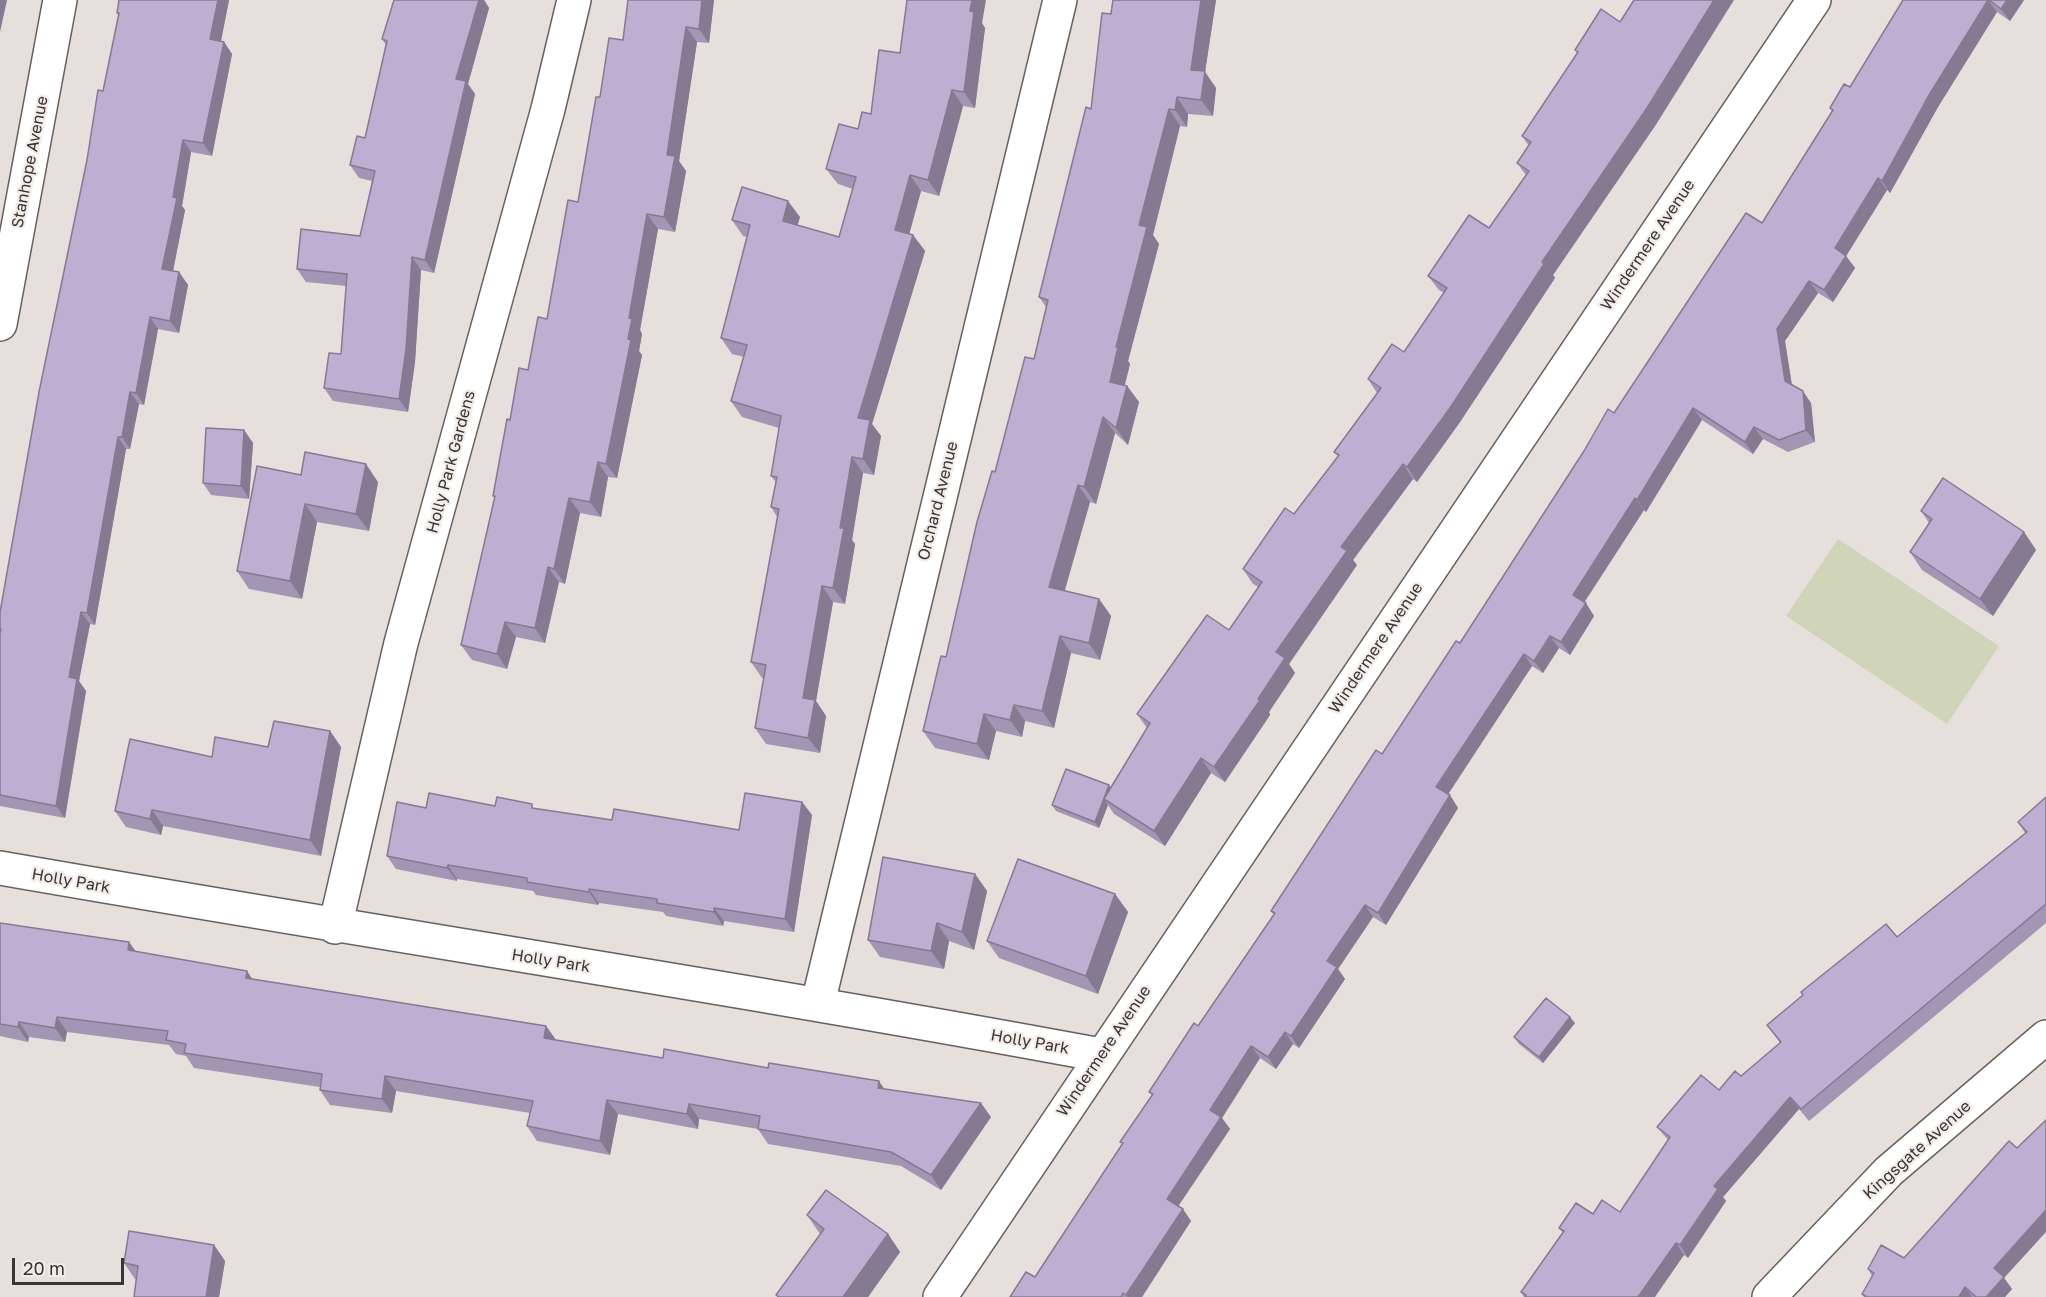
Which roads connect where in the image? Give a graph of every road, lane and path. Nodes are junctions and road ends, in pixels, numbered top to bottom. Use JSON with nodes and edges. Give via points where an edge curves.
{"nodes":[{"id":1,"x":60,"y":0,"type":"edge"},
{"id":2,"x":574,"y":0,"type":"edge"},
{"id":3,"x":1060,"y":0,"type":"edge"},
{"id":4,"x":1814,"y":0,"type":"edge"},
{"id":5,"x":0,"y":324,"type":"edge"},
{"id":6,"x":0,"y":868,"type":"edge"},
{"id":7,"x":335,"y":927,"type":"junction"},
{"id":8,"x":818,"y":1003,"type":"junction"},
{"id":9,"x":2046,"y":1036,"type":"edge"},
{"id":10,"x":1101,"y":1055,"type":"junction"},
{"id":11,"x":940,"y":1297,"type":"edge"},
{"id":12,"x":1769,"y":1297,"type":"edge"}],
"edges":[{"from":1,"to":5,"type":"street","name":"Stanhope Avenue"},
{"from":2,"to":7,"type":"street","name":"Holly Park Gardens","via":[[548,109],[401,643]]},
{"from":3,"to":8,"type":"street","name":"Orchard Avenue"},
{"from":4,"to":10,"type":"street","name":"Windermere Avenue"},
{"from":6,"to":7,"type":"street","name":"Holly Park"},
{"from":7,"to":8,"type":"street","name":"Holly Park"},
{"from":8,"to":10,"type":"street","name":"Holly Park"},
{"from":9,"to":12,"type":"street","name":"Kingsgate Avenue","via":[[1889,1171]]},
{"from":10,"to":11,"type":"street","name":"Windermere Avenue"}]}
